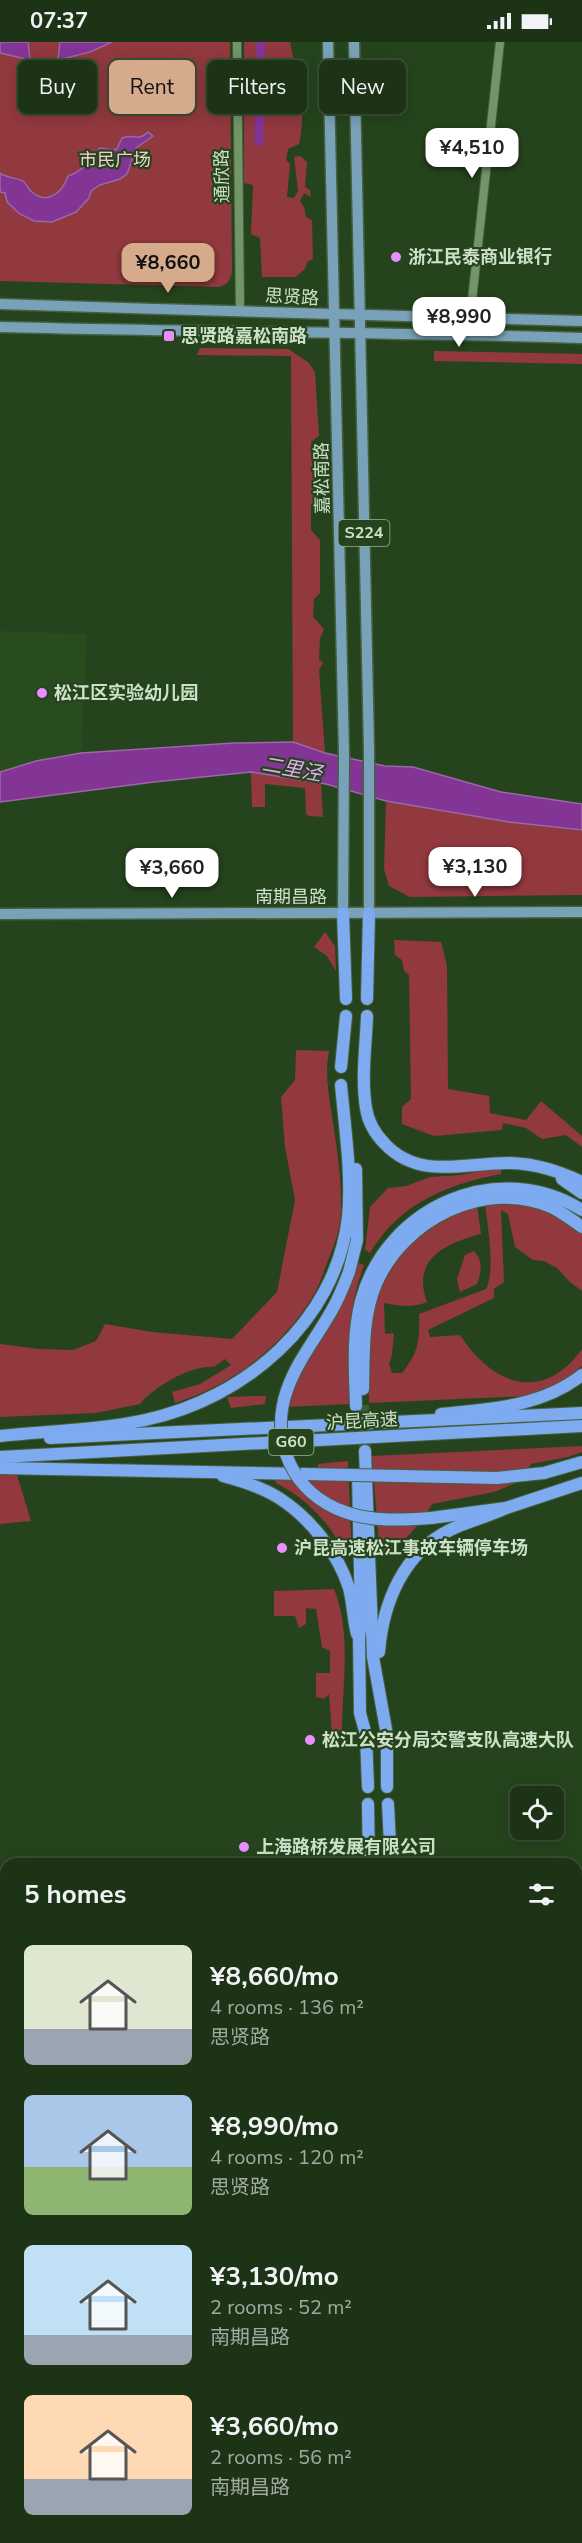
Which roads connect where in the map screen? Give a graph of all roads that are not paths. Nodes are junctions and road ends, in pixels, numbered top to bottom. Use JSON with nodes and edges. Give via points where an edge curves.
{"nodes":[{"id":1,"x":237,"y":42,"type":"edge"},
{"id":2,"x":328,"y":42,"type":"edge"},
{"id":3,"x":354,"y":42,"type":"edge"},
{"id":4,"x":500,"y":42,"type":"edge"},
{"id":5,"x":0,"y":304,"type":"edge"},
{"id":6,"x":240,"y":310,"type":"junction"},
{"id":7,"x":335,"y":316,"type":"junction"},
{"id":8,"x":359,"y":317,"type":"junction"},
{"id":9,"x":470,"y":319,"type":"junction"},
{"id":10,"x":582,"y":321,"type":"edge"},
{"id":11,"x":0,"y":327,"type":"edge"},
{"id":12,"x":359,"y":333,"type":"junction"},
{"id":13,"x":336,"y":334,"type":"junction"},
{"id":14,"x":582,"y":338,"type":"edge"},
{"id":15,"x":582,"y":912,"type":"edge"},
{"id":16,"x":343,"y":913,"type":"junction"},
{"id":17,"x":369,"y":913,"type":"junction"},
{"id":18,"x":0,"y":914,"type":"edge"},
{"id":19,"x":346,"y":999,"type":"dead end"},
{"id":20,"x":367,"y":999,"type":"dead end"},
{"id":21,"x":346,"y":1016,"type":"dead end"},
{"id":22,"x":367,"y":1016,"type":"dead end"},
{"id":23,"x":341,"y":1067,"type":"dead end"},
{"id":24,"x":525,"y":1164,"type":"junction"},
{"id":25,"x":582,"y":1182,"type":"edge"},
{"id":26,"x":582,"y":1193,"type":"edge"},
{"id":27,"x":582,"y":1210,"type":"edge"},
{"id":28,"x":582,"y":1227,"type":"edge"},
{"id":29,"x":582,"y":1375,"type":"edge"},
{"id":30,"x":582,"y":1413,"type":"edge"},
{"id":31,"x":582,"y":1426,"type":"edge"},
{"id":32,"x":252,"y":1430,"type":"junction"},
{"id":33,"x":0,"y":1436,"type":"edge"},
{"id":34,"x":0,"y":1440,"type":"edge"},
{"id":35,"x":0,"y":1457,"type":"edge"},
{"id":36,"x":582,"y":1462,"type":"edge"},
{"id":37,"x":0,"y":1468,"type":"edge"},
{"id":38,"x":193,"y":1471,"type":"junction"},
{"id":39,"x":582,"y":1483,"type":"edge"},
{"id":40,"x":506,"y":1508,"type":"junction"},
{"id":41,"x":359,"y":1638,"type":"junction"},
{"id":42,"x":376,"y":1677,"type":"junction"},
{"id":43,"x":368,"y":1787,"type":"dead end"},
{"id":44,"x":387,"y":1787,"type":"dead end"},
{"id":45,"x":368,"y":1804,"type":"dead end"},
{"id":46,"x":388,"y":1804,"type":"dead end"},
{"id":47,"x":369,"y":1858,"type":"edge"},
{"id":48,"x":391,"y":1858,"type":"edge"}],
"edges":[{"from":1,"to":6,"type":"street","name":"通欣路"},
{"from":2,"to":7,"type":"main road","name":"嘉松南路","number":"S224"},
{"from":3,"to":8,"type":"main road","number":"S224"},
{"from":4,"to":9,"type":"street"},
{"from":5,"to":6,"type":"main road","name":"思贤路"},
{"from":6,"to":7,"type":"main road","name":"思贤路"},
{"from":7,"to":8,"type":"main road","name":"思贤路"},
{"from":7,"to":13,"type":"main road","name":"嘉松南路","number":"S224"},
{"from":8,"to":9,"type":"main road","name":"思贤路"},
{"from":8,"to":12,"type":"main road","number":"S224"},
{"from":9,"to":10,"type":"main road","name":"思贤路"},
{"from":11,"to":13,"type":"main road","name":"思贤路"},
{"from":12,"to":13,"type":"main road","name":"思贤路"},
{"from":12,"to":14,"type":"main road","name":"思贤路"},
{"from":12,"to":17,"type":"main road","number":"S224"},
{"from":13,"to":16,"type":"main road","name":"嘉松南路","number":"S224"},
{"from":15,"to":17,"type":"main road","name":"南期昌路"},
{"from":16,"to":17,"type":"main road","name":"南期昌路"},
{"from":16,"to":18,"type":"main road","name":"南期昌路"},
{"from":16,"to":19,"type":"highway"},
{"from":17,"to":20,"type":"highway"},
{"from":21,"to":23,"type":"highway"},
{"from":22,"to":24,"type":"highway","via":[[366,1109],[380,1139],[392,1152],[425,1167]]},
{"from":24,"to":25,"type":"highway","via":[[542,1166]]},
{"from":24,"to":26,"type":"highway"},
{"from":27,"to":28,"type":"highway","via":[[556,1195],[501,1188],[456,1198],[417,1219],[402,1232],[383,1255],[361,1300],[354,1340],[359,1405],[366,1322],[375,1285],[395,1252],[422,1226],[450,1210],[501,1198],[551,1207]]},
{"from":29,"to":32,"type":"highway","via":[[551,1395],[513,1406]]},
{"from":30,"to":32,"type":"highway","name":"沪昆高速","number":"G60"},
{"from":31,"to":35,"type":"highway","name":"沪昆高速","number":"G60"},
{"from":32,"to":34,"type":"highway","name":"沪昆高速","number":"G60"},
{"from":33,"to":40,"type":"highway","bridge":true,"via":[[136,1421],[178,1411],[228,1389],[285,1345],[316,1306],[345,1238],[349,1163],[341,1085],[356,1163],[357,1240],[349,1272],[333,1308],[286,1392],[280,1424],[283,1450],[298,1478],[311,1492],[345,1512],[375,1519],[431,1518]]},
{"from":36,"to":38,"type":"highway","bridge":true,"via":[[544,1473],[497,1478]]},
{"from":37,"to":38,"type":"highway"},
{"from":38,"to":41,"type":"highway","via":[[225,1477],[279,1497],[304,1518],[338,1563],[349,1589]]},
{"from":39,"to":40,"type":"highway"},
{"from":40,"to":42,"type":"highway","via":[[447,1532],[410,1563],[387,1606]]},
{"from":41,"to":42,"type":"highway","via":[[361,1451]]},
{"from":41,"to":43,"type":"highway","via":[[360,1713],[366,1735]]},
{"from":42,"to":44,"type":"highway","via":[[387,1735]]},
{"from":45,"to":47,"type":"highway"},
{"from":46,"to":48,"type":"highway"}]}
